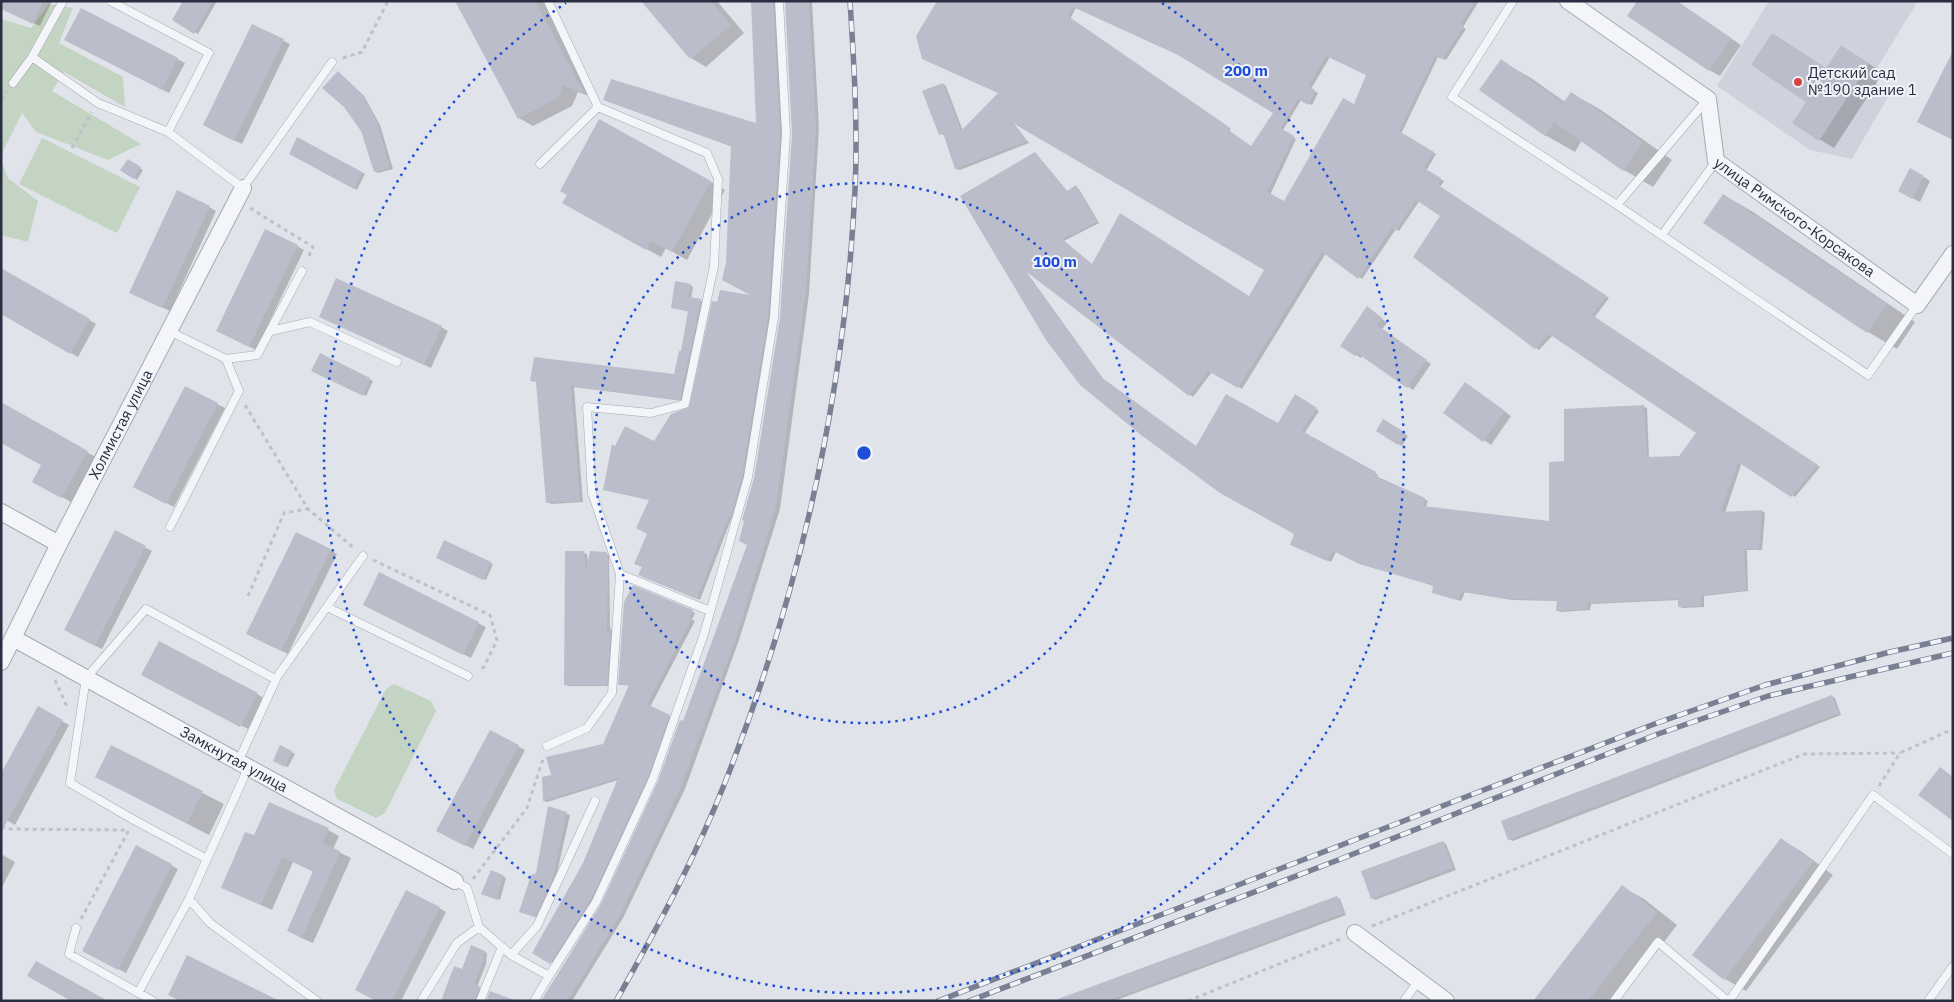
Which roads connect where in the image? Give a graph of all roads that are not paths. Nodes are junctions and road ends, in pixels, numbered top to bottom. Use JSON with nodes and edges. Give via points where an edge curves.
{"nodes":[{"id":1,"x":63,"y":1,"type":"edge"},
{"id":2,"x":110,"y":1,"type":"edge"},
{"id":3,"x":548,"y":1,"type":"edge"},
{"id":4,"x":778,"y":1,"type":"edge"},
{"id":5,"x":1513,"y":1,"type":"edge"},
{"id":6,"x":1568,"y":1,"type":"edge"},
{"id":7,"x":32,"y":58,"type":"junction"},
{"id":8,"x":332,"y":62,"type":"road end"},
{"id":9,"x":14,"y":83,"type":"dead end"},
{"id":10,"x":1708,"y":99,"type":"junction"},
{"id":11,"x":598,"y":107,"type":"junction"},
{"id":12,"x":168,"y":132,"type":"junction"},
{"id":13,"x":1716,"y":161,"type":"junction"},
{"id":14,"x":540,"y":164,"type":"dead end"},
{"id":15,"x":240,"y":194,"type":"junction"},
{"id":16,"x":1617,"y":205,"type":"junction"},
{"id":17,"x":1662,"y":235,"type":"junction"},
{"id":18,"x":1953,"y":254,"type":"edge"},
{"id":19,"x":302,"y":271,"type":"road end"},
{"id":20,"x":1918,"y":305,"type":"junction"},
{"id":21,"x":169,"y":331,"type":"junction"},
{"id":22,"x":271,"y":332,"type":"junction"},
{"id":23,"x":226,"y":359,"type":"junction"},
{"id":24,"x":397,"y":362,"type":"dead end"},
{"id":25,"x":1,"y":512,"type":"edge"},
{"id":26,"x":170,"y":527,"type":"dead end"},
{"id":27,"x":59,"y":544,"type":"junction"},
{"id":28,"x":364,"y":556,"type":"road end"},
{"id":29,"x":620,"y":574,"type":"junction"},
{"id":30,"x":327,"y":607,"type":"junction"},
{"id":31,"x":710,"y":611,"type":"junction"},
{"id":32,"x":13,"y":638,"type":"junction"},
{"id":33,"x":1,"y":662,"type":"edge"},
{"id":34,"x":468,"y":676,"type":"road end"},
{"id":35,"x":86,"y":678,"type":"junction"},
{"id":36,"x":276,"y":680,"type":"junction"},
{"id":37,"x":547,"y":746,"type":"road end"},
{"id":38,"x":243,"y":765,"type":"junction"},
{"id":39,"x":595,"y":802,"type":"dead end"},
{"id":40,"x":1953,"y":854,"type":"edge"},
{"id":41,"x":207,"y":858,"type":"junction"},
{"id":42,"x":461,"y":885,"type":"joint"},
{"id":43,"x":189,"y":899,"type":"junction"},
{"id":44,"x":480,"y":927,"type":"junction"},
{"id":45,"x":76,"y":928,"type":"road end"},
{"id":46,"x":1355,"y":933,"type":"road end"},
{"id":47,"x":502,"y":947,"type":"junction"},
{"id":48,"x":511,"y":955,"type":"junction"},
{"id":49,"x":1953,"y":966,"type":"edge"},
{"id":50,"x":549,"y":976,"type":"junction"},
{"id":51,"x":1419,"y":980,"type":"junction"},
{"id":52,"x":138,"y":993,"type":"junction"},
{"id":53,"x":314,"y":1000,"type":"edge"},
{"id":54,"x":152,"y":1001,"type":"edge"},
{"id":55,"x":420,"y":1001,"type":"edge"},
{"id":56,"x":480,"y":1001,"type":"edge"},
{"id":57,"x":534,"y":1001,"type":"edge"},
{"id":58,"x":1404,"y":1001,"type":"edge"},
{"id":59,"x":1446,"y":1001,"type":"edge"},
{"id":60,"x":1614,"y":1001,"type":"edge"},
{"id":61,"x":1729,"y":1001,"type":"edge"},
{"id":62,"x":1928,"y":1001,"type":"edge"}],
"edges":[{"from":1,"to":7,"type":"lane"},
{"from":2,"to":12,"type":"lane","via":[[210,53]]},
{"from":3,"to":11,"type":"lane"},
{"from":4,"to":31,"type":"lane","via":[[786,134],[774,317],[748,477]]},
{"from":5,"to":16,"type":"lane","via":[[1452,97]]},
{"from":6,"to":10,"type":"street"},
{"from":7,"to":9,"type":"lane"},
{"from":7,"to":12,"type":"lane","via":[[98,102]]},
{"from":8,"to":15,"type":"lane"},
{"from":10,"to":13,"type":"street","name":"улица Римского-Корсакова"},
{"from":10,"to":16,"type":"lane"},
{"from":11,"to":14,"type":"lane"},
{"from":11,"to":29,"type":"lane","via":[[707,153],[718,179],[714,266],[685,404],[651,413],[587,407],[592,493]]},
{"from":12,"to":15,"type":"lane"},
{"from":13,"to":17,"type":"lane"},
{"from":13,"to":20,"type":"street","name":"улица Римского-Корсакова"},
{"from":15,"to":21,"type":"street","name":"Холмистая улица"},
{"from":16,"to":17,"type":"lane"},
{"from":17,"to":20,"type":"lane","via":[[1868,375]]},
{"from":18,"to":20,"type":"street"},
{"from":19,"to":22,"type":"lane"},
{"from":21,"to":23,"type":"lane"},
{"from":21,"to":27,"type":"street","name":"Холмистая улица"},
{"from":22,"to":23,"type":"lane","via":[[257,355]]},
{"from":22,"to":24,"type":"lane","via":[[310,322]]},
{"from":23,"to":26,"type":"lane","via":[[240,391]]},
{"from":25,"to":27,"type":"street"},
{"from":27,"to":32,"type":"street","name":"Холмистая улица"},
{"from":28,"to":30,"type":"lane"},
{"from":29,"to":31,"type":"lane"},
{"from":29,"to":37,"type":"lane","via":[[612,693],[587,728]]},
{"from":30,"to":34,"type":"lane"},
{"from":30,"to":36,"type":"lane"},
{"from":31,"to":50,"type":"lane","via":[[653,779],[596,902]]},
{"from":32,"to":33,"type":"street","name":"Холмистая улица"},
{"from":32,"to":35,"type":"street","name":"Замкнутая улица"},
{"from":35,"to":36,"type":"lane","via":[[146,609]]},
{"from":35,"to":38,"type":"street","name":"Замкнутая улица"},
{"from":35,"to":41,"type":"lane","via":[[70,783]]},
{"from":36,"to":38,"type":"lane"},
{"from":38,"to":41,"type":"lane"},
{"from":38,"to":42,"type":"street","name":"Замкнутая улица"},
{"from":39,"to":48,"type":"lane","via":[[537,926]]},
{"from":40,"to":61,"type":"lane","via":[[1873,795]]},
{"from":41,"to":43,"type":"lane"},
{"from":42,"to":44,"type":"lane"},
{"from":43,"to":52,"type":"lane"},
{"from":43,"to":53,"type":"lane","via":[[210,923]]},
{"from":44,"to":47,"type":"lane"},
{"from":44,"to":55,"type":"lane","via":[[457,943]]},
{"from":45,"to":52,"type":"lane","via":[[69,954]]},
{"from":46,"to":51,"type":"street"},
{"from":47,"to":48,"type":"lane"},
{"from":47,"to":56,"type":"lane"},
{"from":48,"to":50,"type":"lane"},
{"from":49,"to":62,"type":"lane"},
{"from":50,"to":57,"type":"lane"},
{"from":51,"to":58,"type":"lane"},
{"from":51,"to":59,"type":"street"},
{"from":52,"to":54,"type":"lane"},
{"from":60,"to":61,"type":"lane","via":[[1658,942]]}]}
